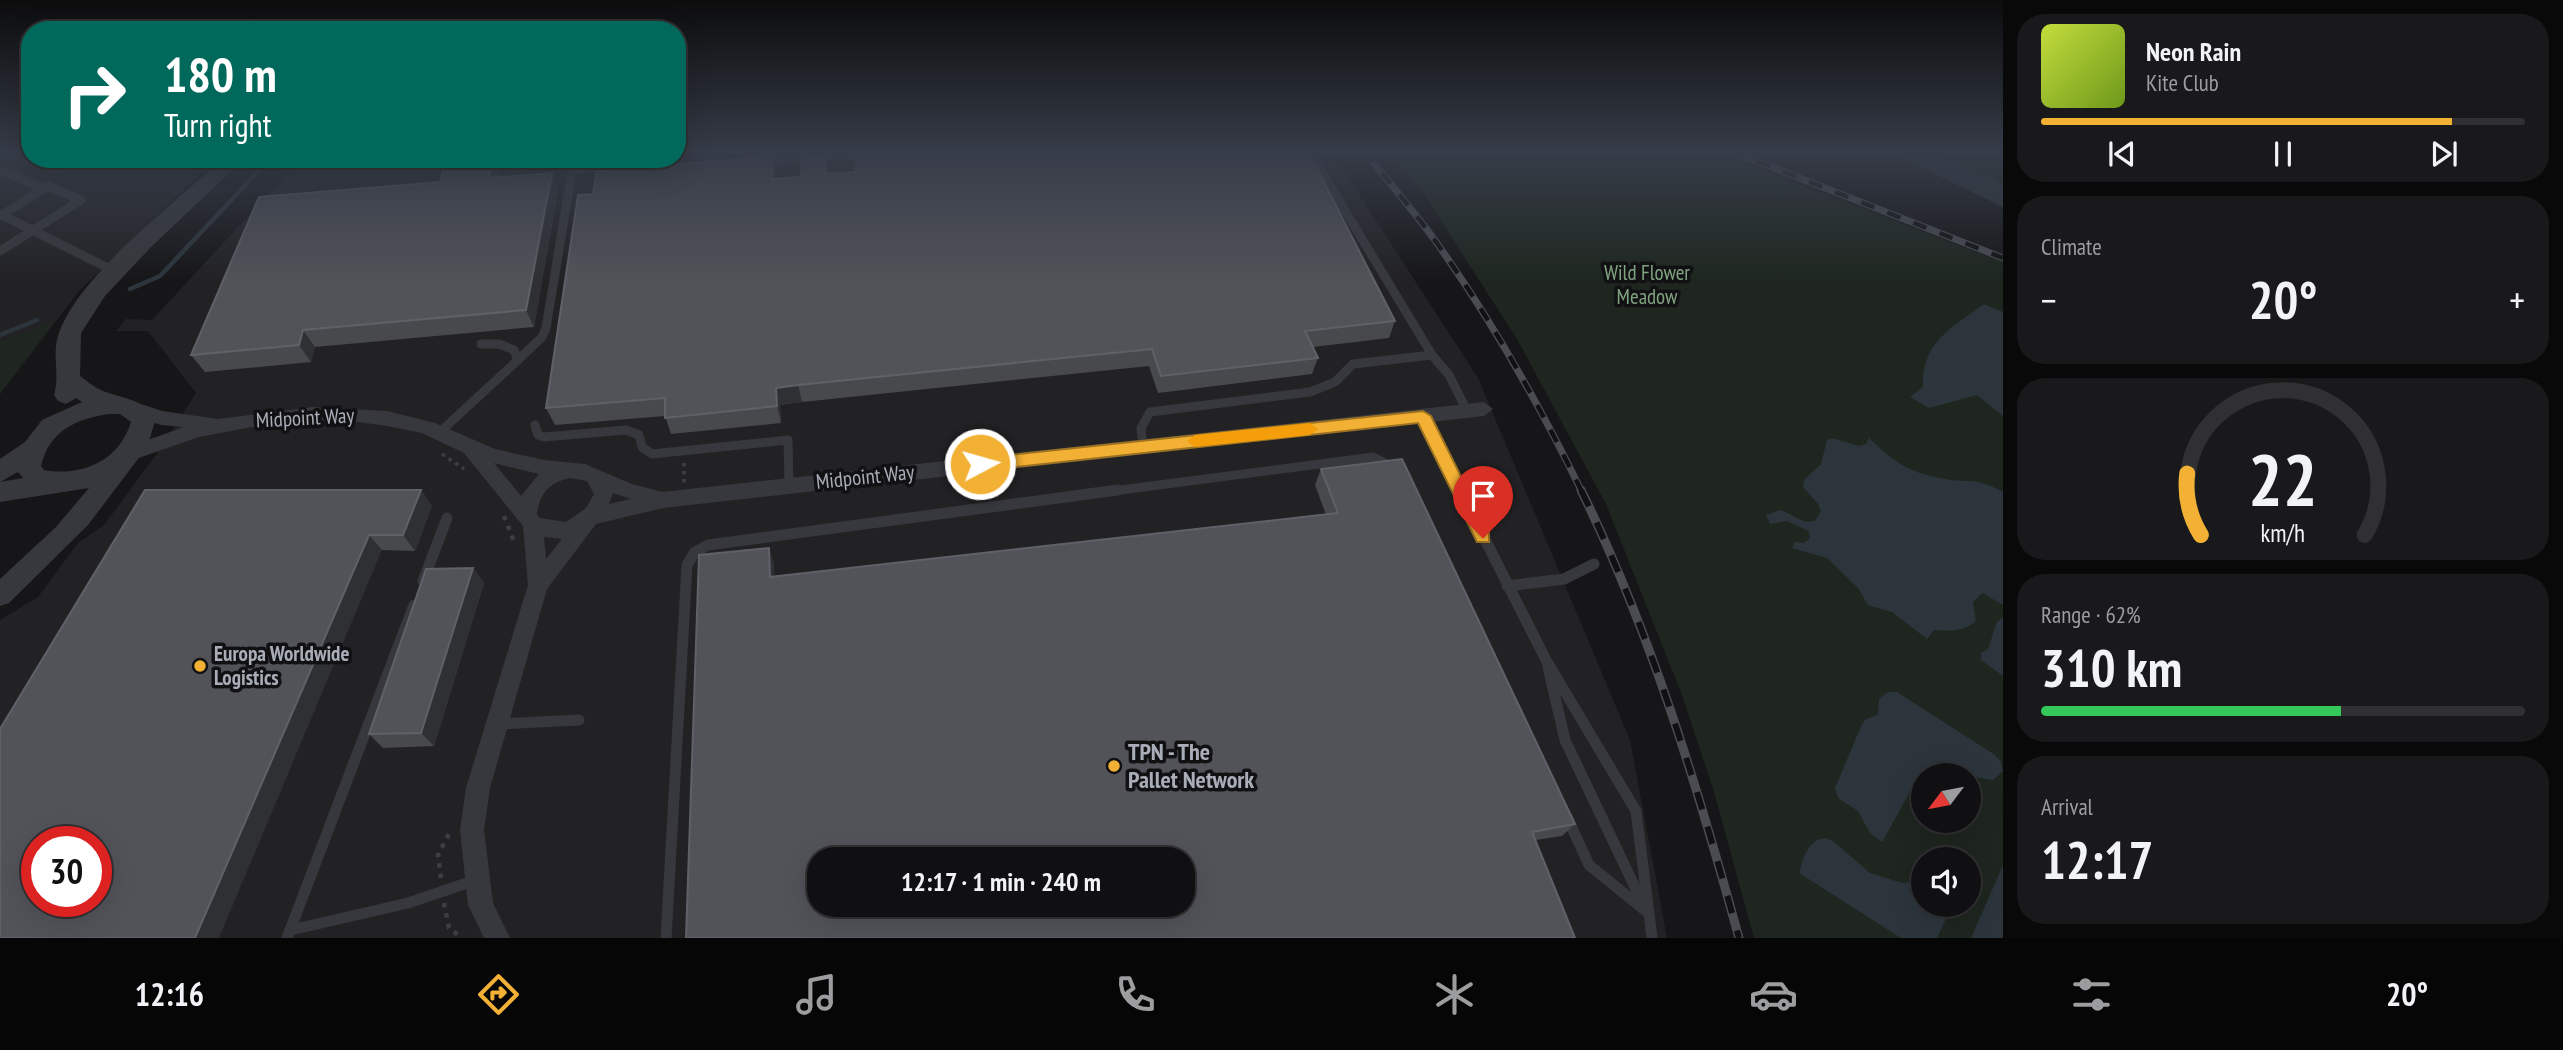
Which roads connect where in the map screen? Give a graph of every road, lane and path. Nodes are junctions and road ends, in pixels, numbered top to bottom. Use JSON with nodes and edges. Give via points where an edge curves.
{"nodes":[{"id":1,"x":35,"y":195,"type":"edge"},
{"id":2,"x":69,"y":195,"type":"edge"},
{"id":3,"x":198,"y":195,"type":"edge"},
{"id":4,"x":568,"y":195,"type":"edge"},
{"id":5,"x":1335,"y":195,"type":"edge"},
{"id":6,"x":1,"y":216,"type":"edge"},
{"id":7,"x":32,"y":230,"type":"junction"},
{"id":8,"x":0,"y":251,"type":"edge"},
{"id":9,"x":117,"y":272,"type":"junction"},
{"id":10,"x":481,"y":344,"type":"dead end"},
{"id":11,"x":1432,"y":355,"type":"junction"},
{"id":12,"x":518,"y":360,"type":"junction"},
{"id":13,"x":71,"y":381,"type":"junction"},
{"id":14,"x":130,"y":407,"type":"junction"},
{"id":15,"x":1476,"y":410,"type":"joint"},
{"id":16,"x":1423,"y":416,"type":"junction"},
{"id":17,"x":219,"y":424,"type":"junction"},
{"id":18,"x":535,"y":425,"type":"dead end"},
{"id":19,"x":440,"y":432,"type":"junction"},
{"id":20,"x":37,"y":440,"type":"junction"},
{"id":21,"x":469,"y":447,"type":"junction"},
{"id":22,"x":1143,"y":447,"type":"junction"},
{"id":23,"x":685,"y":451,"type":"junction"},
{"id":24,"x":440,"y":453,"type":"dead end"},
{"id":25,"x":125,"y":458,"type":"junction"},
{"id":26,"x":569,"y":471,"type":"junction"},
{"id":27,"x":0,"y":472,"type":"edge"},
{"id":28,"x":472,"y":476,"type":"dead end"},
{"id":29,"x":595,"y":477,"type":"junction"},
{"id":30,"x":1404,"y":479,"type":"edge"},
{"id":31,"x":58,"y":483,"type":"junction"},
{"id":32,"x":789,"y":485,"type":"junction"},
{"id":33,"x":0,"y":492,"type":"edge"},
{"id":34,"x":683,"y":498,"type":"junction"},
{"id":35,"x":663,"y":500,"type":"junction"},
{"id":36,"x":503,"y":511,"type":"dead end"},
{"id":37,"x":85,"y":512,"type":"junction"},
{"id":38,"x":447,"y":518,"type":"dead end"},
{"id":39,"x":530,"y":519,"type":"junction"},
{"id":40,"x":591,"y":519,"type":"junction"},
{"id":41,"x":518,"y":549,"type":"dead end"},
{"id":42,"x":1594,"y":564,"type":"dead end"},
{"id":43,"x":538,"y":585,"type":"junction"},
{"id":44,"x":1507,"y":586,"type":"junction"},
{"id":45,"x":0,"y":595,"type":"edge"},
{"id":46,"x":1546,"y":660,"type":"junction"},
{"id":47,"x":579,"y":720,"type":"dead end"},
{"id":48,"x":497,"y":724,"type":"junction"},
{"id":49,"x":1563,"y":808,"type":"edge"},
{"id":50,"x":453,"y":819,"type":"dead end"},
{"id":51,"x":477,"y":879,"type":"junction"},
{"id":52,"x":443,"y":893,"type":"junction"},
{"id":53,"x":1647,"y":912,"type":"junction"},
{"id":54,"x":289,"y":934,"type":"edge"},
{"id":55,"x":462,"y":938,"type":"edge"},
{"id":56,"x":497,"y":938,"type":"edge"},
{"id":57,"x":666,"y":938,"type":"edge"},
{"id":58,"x":1652,"y":938,"type":"edge"}],
"edges":[{"from":1,"to":6,"type":"lane"},
{"from":2,"to":7,"type":"lane","via":[[81,200]]},
{"from":3,"to":9,"type":"street"},
{"from":4,"to":12,"type":"lane","via":[[546,328]]},
{"from":5,"to":11,"type":"lane"},
{"from":6,"to":7,"type":"lane"},
{"from":7,"to":8,"type":"lane"},
{"from":7,"to":9,"type":"lane"},
{"from":9,"to":13,"type":"street","via":[[82,309],[70,334],[65,359]]},
{"from":10,"to":12,"type":"lane","via":[[514,350]]},
{"from":11,"to":15,"type":"lane"},
{"from":11,"to":22,"type":"lane","via":[[1353,365],[1335,382],[1310,392],[1150,412],[1141,428]]},
{"from":12,"to":19,"type":"lane"},
{"from":13,"to":14,"type":"street","via":[[92,396]]},
{"from":13,"to":20,"type":"street","via":[[62,404]]},
{"from":14,"to":17,"type":"street","name":"Midpoint Way","via":[[161,418]]},
{"from":14,"to":20,"type":"street","via":[[104,404],[79,410]]},
{"from":14,"to":25,"type":"street","via":[[143,421],[140,438]]},
{"from":15,"to":16,"type":"street","name":"Midpoint Way"},
{"from":16,"to":22,"type":"street","name":"Midpoint Way"},
{"from":16,"to":44,"type":"lane"},
{"from":17,"to":19,"type":"street","name":"Midpoint Way","via":[[366,415]]},
{"from":17,"to":25,"type":"street","name":"Midpoint Way","via":[[153,443]]},
{"from":18,"to":23,"type":"lane","via":[[538,435],[544,437],[625,430],[639,435],[642,447],[652,454]]},
{"from":19,"to":21,"type":"street","name":"Midpoint Way"},
{"from":20,"to":27,"type":"street"},
{"from":20,"to":31,"type":"street","via":[[28,467],[36,478]]},
{"from":21,"to":26,"type":"street","name":"Midpoint Way","via":[[525,466]]},
{"from":21,"to":39,"type":"street","name":"Midpoint Way"},
{"from":22,"to":32,"type":"street","name":"Midpoint Way"},
{"from":23,"to":32,"type":"lane","via":[[788,440]]},
{"from":23,"to":34,"type":"path"},
{"from":24,"to":28,"type":"path"},
{"from":25,"to":31,"type":"street","via":[[96,475]]},
{"from":25,"to":37,"type":"street"},
{"from":26,"to":29,"type":"street"},
{"from":26,"to":39,"type":"street","via":[[535,487],[527,503]]},
{"from":29,"to":35,"type":"street","name":"Midpoint Way"},
{"from":29,"to":40,"type":"street","via":[[604,494]]},
{"from":30,"to":57,"type":"lane","via":[[1399,470],[1373,457],[708,545],[695,552],[687,565]]},
{"from":31,"to":33,"type":"street"},
{"from":31,"to":37,"type":"street","via":[[82,493]]},
{"from":32,"to":34,"type":"street","name":"Midpoint Way"},
{"from":34,"to":35,"type":"street","name":"Midpoint Way"},
{"from":35,"to":40,"type":"street","name":"Midpoint Way"},
{"from":36,"to":41,"type":"path"},
{"from":37,"to":45,"type":"street","via":[[48,554]]},
{"from":38,"to":54,"type":"lane"},
{"from":39,"to":40,"type":"street","via":[[544,530],[559,532]]},
{"from":39,"to":43,"type":"street"},
{"from":40,"to":43,"type":"street"},
{"from":42,"to":44,"type":"lane","via":[[1569,578]]},
{"from":43,"to":48,"type":"street"},
{"from":44,"to":46,"type":"lane"},
{"from":46,"to":53,"type":"lane","via":[[1565,740]]},
{"from":46,"to":53,"type":"lane","via":[[1636,811]]},
{"from":47,"to":48,"type":"lane"},
{"from":48,"to":51,"type":"street","via":[[478,788],[472,830]]},
{"from":49,"to":53,"type":"lane","via":[[1589,865]]},
{"from":50,"to":52,"type":"path","via":[[438,855]]},
{"from":51,"to":52,"type":"lane"},
{"from":51,"to":56,"type":"street","via":[[481,905]]},
{"from":52,"to":54,"type":"lane"},
{"from":52,"to":55,"type":"path","via":[[447,927]]},
{"from":53,"to":58,"type":"lane"}]}
